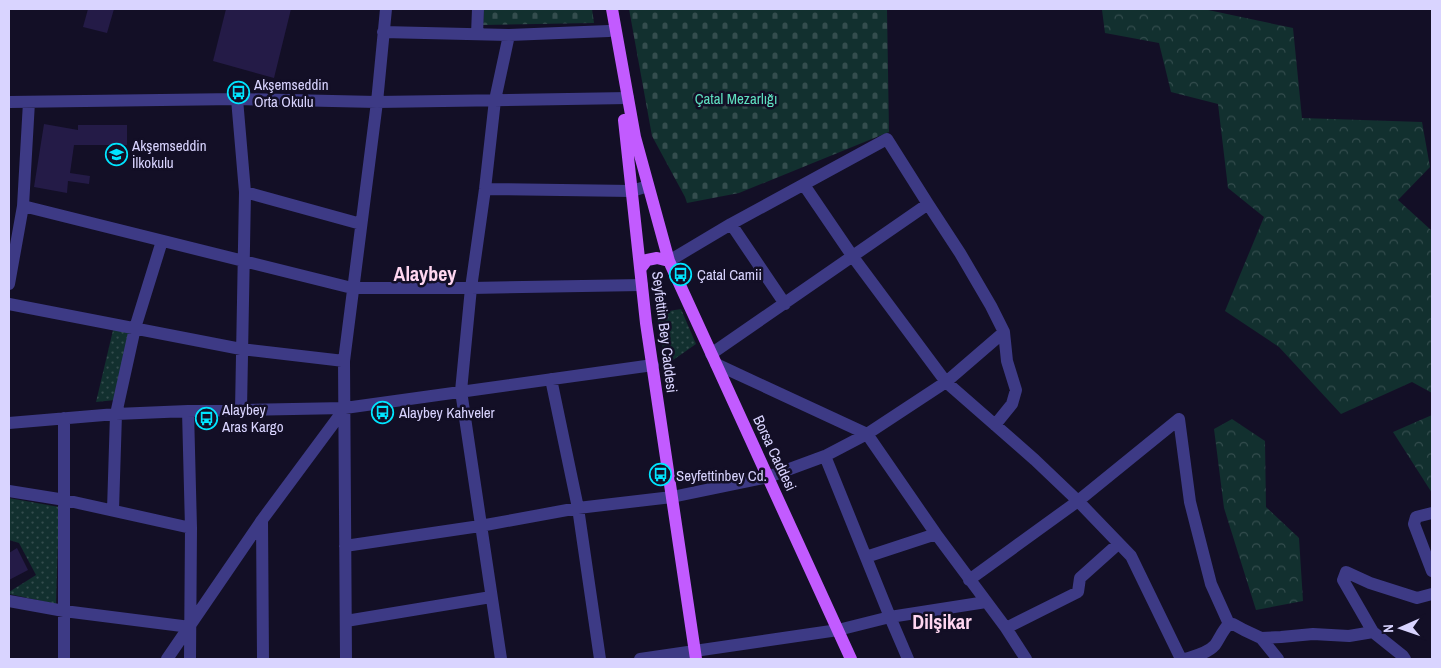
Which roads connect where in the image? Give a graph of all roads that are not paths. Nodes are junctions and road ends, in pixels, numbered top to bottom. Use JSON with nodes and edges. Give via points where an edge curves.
{"nodes":[{"id":1,"x":386,"y":9,"type":"edge"},
{"id":2,"x":478,"y":9,"type":"edge"},
{"id":3,"x":605,"y":9,"type":"edge"},
{"id":4,"x":612,"y":9,"type":"edge"},
{"id":5,"x":612,"y":30,"type":"junction"},
{"id":6,"x":383,"y":32,"type":"junction"},
{"id":7,"x":477,"y":34,"type":"junction"},
{"id":8,"x":509,"y":34,"type":"junction"},
{"id":9,"x":624,"y":98,"type":"junction"},
{"id":10,"x":237,"y":99,"type":"junction"},
{"id":11,"x":495,"y":100,"type":"junction"},
{"id":12,"x":9,"y":102,"type":"edge"},
{"id":13,"x":29,"y":102,"type":"junction"},
{"id":14,"x":377,"y":102,"type":"junction"},
{"id":15,"x":804,"y":185,"type":"junction"},
{"id":16,"x":648,"y":186,"type":"junction"},
{"id":17,"x":485,"y":189,"type":"junction"},
{"id":18,"x":632,"y":191,"type":"junction"},
{"id":19,"x":245,"y":192,"type":"junction"},
{"id":20,"x":928,"y":204,"type":"junction"},
{"id":21,"x":23,"y":206,"type":"junction"},
{"id":22,"x":361,"y":224,"type":"junction"},
{"id":23,"x":731,"y":224,"type":"junction"},
{"id":24,"x":162,"y":241,"type":"junction"},
{"id":25,"x":853,"y":257,"type":"junction"},
{"id":26,"x":669,"y":261,"type":"junction"},
{"id":27,"x":244,"y":262,"type":"junction"},
{"id":28,"x":641,"y":268,"type":"junction"},
{"id":29,"x":9,"y":284,"type":"edge"},
{"id":30,"x":642,"y":285,"type":"junction"},
{"id":31,"x":352,"y":288,"type":"junction"},
{"id":32,"x":470,"y":288,"type":"junction"},
{"id":33,"x":9,"y":304,"type":"edge"},
{"id":34,"x":785,"y":304,"type":"junction"},
{"id":35,"x":135,"y":328,"type":"junction"},
{"id":36,"x":1004,"y":332,"type":"junction"},
{"id":37,"x":241,"y":348,"type":"junction"},
{"id":38,"x":714,"y":359,"type":"junction"},
{"id":39,"x":344,"y":361,"type":"junction"},
{"id":40,"x":653,"y":365,"type":"junction"},
{"id":41,"x":551,"y":379,"type":"junction"},
{"id":42,"x":946,"y":382,"type":"junction"},
{"id":43,"x":461,"y":391,"type":"junction"},
{"id":44,"x":345,"y":408,"type":"junction"},
{"id":45,"x":241,"y":410,"type":"junction"},
{"id":46,"x":188,"y":411,"type":"junction"},
{"id":47,"x":116,"y":414,"type":"junction"},
{"id":48,"x":64,"y":418,"type":"junction"},
{"id":49,"x":9,"y":423,"type":"edge"},
{"id":50,"x":995,"y":425,"type":"junction"},
{"id":51,"x":867,"y":434,"type":"junction"},
{"id":52,"x":825,"y":456,"type":"junction"},
{"id":53,"x":768,"y":477,"type":"junction"},
{"id":54,"x":9,"y":491,"type":"edge"},
{"id":55,"x":672,"y":497,"type":"junction"},
{"id":56,"x":65,"y":500,"type":"junction"},
{"id":57,"x":1078,"y":501,"type":"junction"},
{"id":58,"x":578,"y":508,"type":"junction"},
{"id":59,"x":113,"y":510,"type":"junction"},
{"id":60,"x":1432,"y":513,"type":"edge"},
{"id":61,"x":262,"y":520,"type":"junction"},
{"id":62,"x":480,"y":526,"type":"junction"},
{"id":63,"x":191,"y":528,"type":"junction"},
{"id":64,"x":936,"y":534,"type":"junction"},
{"id":65,"x":1118,"y":544,"type":"junction"},
{"id":66,"x":346,"y":546,"type":"junction"},
{"id":67,"x":866,"y":557,"type":"junction"},
{"id":68,"x":1432,"y":571,"type":"edge"},
{"id":69,"x":969,"y":580,"type":"junction"},
{"id":70,"x":1432,"y":594,"type":"edge"},
{"id":71,"x":491,"y":597,"type":"junction"},
{"id":72,"x":9,"y":601,"type":"edge"},
{"id":73,"x":986,"y":602,"type":"junction"},
{"id":74,"x":64,"y":612,"type":"junction"},
{"id":75,"x":890,"y":617,"type":"junction"},
{"id":76,"x":346,"y":621,"type":"junction"},
{"id":77,"x":1229,"y":624,"type":"junction"},
{"id":78,"x":190,"y":627,"type":"junction"},
{"id":79,"x":1006,"y":628,"type":"junction"},
{"id":80,"x":838,"y":630,"type":"junction"},
{"id":81,"x":1373,"y":632,"type":"junction"},
{"id":82,"x":1260,"y":638,"type":"junction"},
{"id":83,"x":695,"y":655,"type":"edge"},
{"id":84,"x":64,"y":659,"type":"edge"},
{"id":85,"x":167,"y":659,"type":"edge"},
{"id":86,"x":190,"y":659,"type":"edge"},
{"id":87,"x":263,"y":659,"type":"edge"},
{"id":88,"x":346,"y":659,"type":"edge"},
{"id":89,"x":500,"y":659,"type":"edge"},
{"id":90,"x":600,"y":659,"type":"edge"},
{"id":91,"x":640,"y":659,"type":"edge"},
{"id":92,"x":851,"y":659,"type":"edge"},
{"id":93,"x":908,"y":659,"type":"edge"},
{"id":94,"x":1026,"y":659,"type":"edge"},
{"id":95,"x":1183,"y":659,"type":"edge"},
{"id":96,"x":1278,"y":659,"type":"edge"},
{"id":97,"x":1405,"y":659,"type":"edge"}],
"edges":[{"from":1,"to":6,"type":"street"},
{"from":2,"to":7,"type":"street"},
{"from":3,"to":5,"type":"main road","name":"Seyfettin Bey Caddesi"},
{"from":4,"to":5,"type":"main road","name":"Seyfettin Bey Caddesi"},
{"from":5,"to":8,"type":"street"},
{"from":5,"to":9,"type":"main road","name":"Seyfettin Bey Caddesi"},
{"from":6,"to":7,"type":"street"},
{"from":6,"to":14,"type":"street"},
{"from":7,"to":8,"type":"street"},
{"from":8,"to":11,"type":"street"},
{"from":9,"to":11,"type":"street"},
{"from":9,"to":16,"type":"main road","name":"Seyfettin Bey Caddesi"},
{"from":9,"to":18,"type":"main road","name":"Seyfettin Bey Caddesi"},
{"from":10,"to":13,"type":"street"},
{"from":10,"to":14,"type":"street"},
{"from":10,"to":19,"type":"street"},
{"from":11,"to":14,"type":"street"},
{"from":11,"to":17,"type":"street"},
{"from":12,"to":13,"type":"street"},
{"from":13,"to":21,"type":"street"},
{"from":14,"to":22,"type":"street"},
{"from":15,"to":20,"type":"street","via":[[887,139]]},
{"from":15,"to":23,"type":"street"},
{"from":15,"to":25,"type":"street"},
{"from":16,"to":18,"type":"street"},
{"from":16,"to":26,"type":"main road","name":"Seyfettin Bey Caddesi"},
{"from":17,"to":18,"type":"street"},
{"from":17,"to":32,"type":"street"},
{"from":18,"to":28,"type":"main road","name":"Seyfettin Bey Caddesi"},
{"from":19,"to":22,"type":"street"},
{"from":19,"to":27,"type":"street"},
{"from":20,"to":25,"type":"street"},
{"from":20,"to":36,"type":"street","via":[[965,261]]},
{"from":21,"to":24,"type":"street"},
{"from":21,"to":29,"type":"street"},
{"from":22,"to":31,"type":"street"},
{"from":23,"to":26,"type":"street"},
{"from":23,"to":34,"type":"street"},
{"from":24,"to":27,"type":"street"},
{"from":24,"to":35,"type":"street"},
{"from":25,"to":34,"type":"street"},
{"from":25,"to":42,"type":"street"},
{"from":26,"to":28,"type":"main road","via":[[647,260]]},
{"from":26,"to":38,"type":"main road","name":"Borsa Caddesi"},
{"from":27,"to":31,"type":"street"},
{"from":27,"to":37,"type":"street"},
{"from":28,"to":30,"type":"main road","name":"Seyfettin Bey Caddesi"},
{"from":30,"to":32,"type":"street"},
{"from":30,"to":40,"type":"main road","name":"Seyfettin Bey Caddesi"},
{"from":31,"to":32,"type":"street"},
{"from":31,"to":39,"type":"street"},
{"from":32,"to":43,"type":"street"},
{"from":33,"to":35,"type":"street"},
{"from":34,"to":38,"type":"street"},
{"from":35,"to":37,"type":"street"},
{"from":35,"to":47,"type":"street"},
{"from":36,"to":42,"type":"street"},
{"from":36,"to":50,"type":"street","via":[[1007,361],[1016,390],[1012,404]]},
{"from":37,"to":39,"type":"street"},
{"from":37,"to":45,"type":"street"},
{"from":38,"to":51,"type":"street"},
{"from":38,"to":53,"type":"main road","name":"Borsa Caddesi"},
{"from":39,"to":44,"type":"street"},
{"from":40,"to":41,"type":"street"},
{"from":40,"to":55,"type":"main road","name":"Seyfettin Bey Caddesi"},
{"from":41,"to":43,"type":"street"},
{"from":41,"to":58,"type":"street"},
{"from":42,"to":50,"type":"street"},
{"from":42,"to":51,"type":"street"},
{"from":43,"to":44,"type":"street"},
{"from":43,"to":62,"type":"street"},
{"from":44,"to":45,"type":"street"},
{"from":44,"to":61,"type":"street"},
{"from":44,"to":66,"type":"street"},
{"from":45,"to":46,"type":"street"},
{"from":46,"to":47,"type":"street"},
{"from":46,"to":63,"type":"street"},
{"from":47,"to":48,"type":"street"},
{"from":47,"to":59,"type":"street"},
{"from":48,"to":49,"type":"street"},
{"from":48,"to":56,"type":"street"},
{"from":50,"to":57,"type":"street"},
{"from":51,"to":52,"type":"street"},
{"from":51,"to":64,"type":"street"},
{"from":52,"to":53,"type":"street"},
{"from":52,"to":67,"type":"street"},
{"from":53,"to":55,"type":"street"},
{"from":53,"to":80,"type":"main road","name":"Borsa Caddesi"},
{"from":54,"to":56,"type":"street"},
{"from":55,"to":58,"type":"street"},
{"from":55,"to":83,"type":"main road","name":"Seyfettin Bey Caddesi"},
{"from":56,"to":59,"type":"street"},
{"from":56,"to":74,"type":"street"},
{"from":57,"to":65,"type":"street"},
{"from":57,"to":69,"type":"street"},
{"from":57,"to":77,"type":"street","via":[[1179,419],[1190,502],[1211,584]]},
{"from":58,"to":62,"type":"street"},
{"from":58,"to":90,"type":"street"},
{"from":59,"to":63,"type":"street"},
{"from":60,"to":68,"type":"street","via":[[1416,517],[1414,524]]},
{"from":61,"to":78,"type":"street"},
{"from":61,"to":87,"type":"street"},
{"from":62,"to":66,"type":"street"},
{"from":62,"to":71,"type":"street"},
{"from":63,"to":78,"type":"street"},
{"from":64,"to":67,"type":"street"},
{"from":64,"to":69,"type":"street"},
{"from":65,"to":79,"type":"street","via":[[1080,578],[1078,592]]},
{"from":65,"to":95,"type":"street","via":[[1131,556]]},
{"from":66,"to":76,"type":"street"},
{"from":67,"to":75,"type":"street"},
{"from":69,"to":73,"type":"street"},
{"from":70,"to":81,"type":"street","via":[[1417,598],[1346,572],[1343,580]]},
{"from":71,"to":76,"type":"street"},
{"from":71,"to":89,"type":"street"},
{"from":72,"to":74,"type":"street"},
{"from":73,"to":75,"type":"street"},
{"from":73,"to":79,"type":"street"},
{"from":74,"to":78,"type":"street"},
{"from":74,"to":84,"type":"street"},
{"from":75,"to":80,"type":"street"},
{"from":75,"to":93,"type":"street"},
{"from":76,"to":88,"type":"street"},
{"from":77,"to":82,"type":"street"},
{"from":77,"to":95,"type":"street","via":[[1214,646],[1200,655]]},
{"from":78,"to":85,"type":"street"},
{"from":78,"to":86,"type":"street"},
{"from":79,"to":94,"type":"street"},
{"from":80,"to":83,"type":"street"},
{"from":80,"to":92,"type":"main road","name":"Borsa Caddesi"},
{"from":81,"to":82,"type":"street","via":[[1350,636],[1313,634]]},
{"from":81,"to":97,"type":"street"},
{"from":82,"to":96,"type":"street"},
{"from":83,"to":91,"type":"street"}]}
